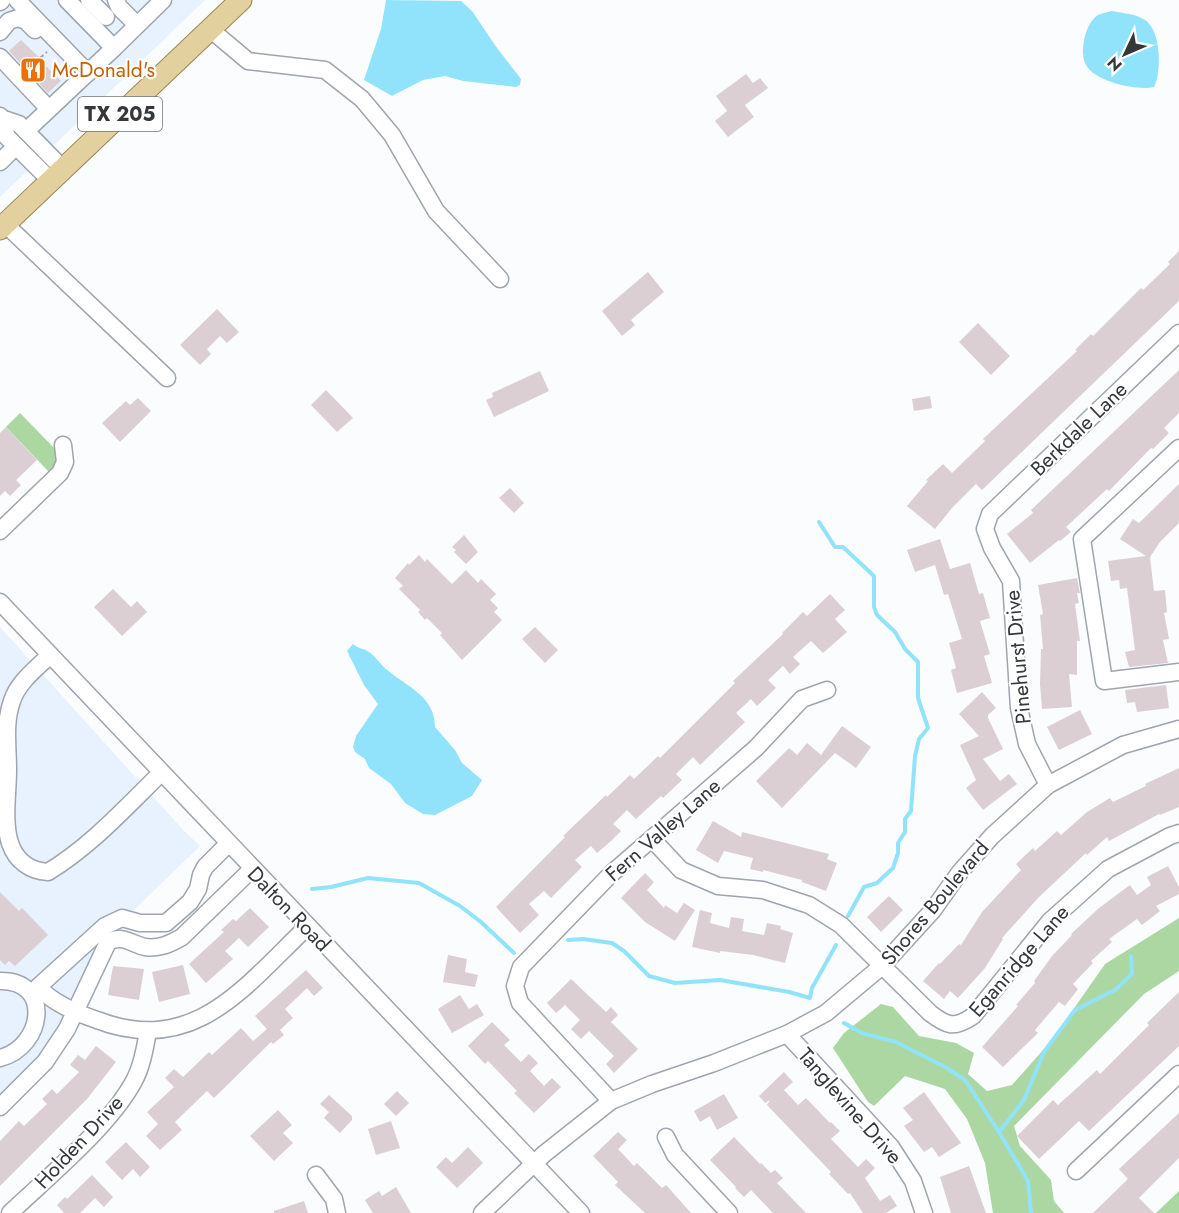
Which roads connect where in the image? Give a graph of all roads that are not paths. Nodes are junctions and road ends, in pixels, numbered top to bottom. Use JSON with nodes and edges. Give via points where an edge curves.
{"nodes":[{"id":1,"x":67,"y":0,"type":"edge"},
{"id":2,"x":89,"y":0,"type":"edge"},
{"id":3,"x":116,"y":0,"type":"edge"},
{"id":4,"x":163,"y":0,"type":"edge"},
{"id":5,"x":241,"y":0,"type":"edge"},
{"id":6,"x":19,"y":1,"type":"edge"},
{"id":7,"x":137,"y":25,"type":"junction"},
{"id":8,"x":1,"y":27,"type":"edge"},
{"id":9,"x":210,"y":29,"type":"junction"},
{"id":10,"x":119,"y":43,"type":"junction"},
{"id":11,"x":68,"y":52,"type":"junction"},
{"id":12,"x":0,"y":57,"type":"edge"},
{"id":13,"x":0,"y":69,"type":"edge"},
{"id":14,"x":88,"y":73,"type":"junction"},
{"id":15,"x":47,"y":111,"type":"junction"},
{"id":16,"x":1,"y":117,"type":"edge"},
{"id":17,"x":26,"y":131,"type":"junction"},
{"id":18,"x":16,"y":146,"type":"junction"},
{"id":19,"x":0,"y":162,"type":"edge"},
{"id":20,"x":56,"y":174,"type":"junction"},
{"id":21,"x":3,"y":226,"type":"edge"},
{"id":22,"x":500,"y":279,"type":"dead end"},
{"id":23,"x":1179,"y":333,"type":"edge"},
{"id":24,"x":167,"y":378,"type":"dead end"},
{"id":25,"x":63,"y":445,"type":"dead end"},
{"id":26,"x":1179,"y":448,"type":"edge"},
{"id":27,"x":985,"y":529,"type":"joint"},
{"id":28,"x":0,"y":531,"type":"edge"},
{"id":29,"x":0,"y":602,"type":"edge"},
{"id":30,"x":50,"y":655,"type":"junction"},
{"id":31,"x":1179,"y":672,"type":"edge"},
{"id":32,"x":827,"y":690,"type":"dead end"},
{"id":33,"x":3,"y":719,"type":"edge"},
{"id":34,"x":1179,"y":729,"type":"edge"},
{"id":35,"x":161,"y":773,"type":"junction"},
{"id":36,"x":1048,"y":785,"type":"junction"},
{"id":37,"x":1179,"y":833,"type":"edge"},
{"id":38,"x":652,"y":840,"type":"junction"},
{"id":39,"x":228,"y":844,"type":"junction"},
{"id":40,"x":252,"y":869,"type":"junction"},
{"id":41,"x":307,"y":927,"type":"junction"},
{"id":42,"x":882,"y":966,"type":"junction"},
{"id":43,"x":0,"y":981,"type":"edge"},
{"id":44,"x":34,"y":991,"type":"junction"},
{"id":45,"x":75,"y":1011,"type":"junction"},
{"id":46,"x":148,"y":1031,"type":"junction"},
{"id":47,"x":787,"y":1034,"type":"junction"},
{"id":48,"x":0,"y":1058,"type":"edge"},
{"id":49,"x":1179,"y":1074,"type":"edge"},
{"id":50,"x":611,"y":1101,"type":"junction"},
{"id":51,"x":0,"y":1107,"type":"edge"},
{"id":52,"x":666,"y":1137,"type":"dead end"},
{"id":53,"x":534,"y":1164,"type":"junction"},
{"id":54,"x":1076,"y":1171,"type":"dead end"},
{"id":55,"x":316,"y":1175,"type":"dead end"},
{"id":56,"x":10,"y":1213,"type":"edge"},
{"id":57,"x":337,"y":1213,"type":"edge"},
{"id":58,"x":482,"y":1213,"type":"edge"},
{"id":59,"x":581,"y":1213,"type":"edge"},
{"id":60,"x":729,"y":1213,"type":"edge"},
{"id":61,"x":924,"y":1213,"type":"edge"}],
"edges":[{"from":1,"to":10,"type":"street"},
{"from":2,"to":10,"type":"street","via":[[109,20]]},
{"from":3,"to":7,"type":"street"},
{"from":4,"to":7,"type":"street"},
{"from":5,"to":9,"type":"main road","number":"TX 205"},
{"from":6,"to":8,"type":"street"},
{"from":6,"to":11,"type":"street"},
{"from":7,"to":10,"type":"street"},
{"from":8,"to":11,"type":"street","via":[[36,32],[46,42]]},
{"from":9,"to":20,"type":"main road","number":"TX 205"},
{"from":9,"to":22,"type":"street","via":[[248,61],[325,70],[362,99],[392,135],[436,211]]},
{"from":10,"to":14,"type":"street"},
{"from":11,"to":14,"type":"street"},
{"from":12,"to":15,"type":"street"},
{"from":13,"to":15,"type":"street"},
{"from":14,"to":15,"type":"street"},
{"from":15,"to":17,"type":"street"},
{"from":16,"to":17,"type":"street"},
{"from":16,"to":18,"type":"street","via":[[7,137]]},
{"from":17,"to":20,"type":"street"},
{"from":18,"to":19,"type":"street"},
{"from":18,"to":20,"type":"street"},
{"from":20,"to":21,"type":"main road","number":"TX 205"},
{"from":21,"to":24,"type":"street"},
{"from":23,"to":27,"type":"street","name":"Berkdale Lane","via":[[990,514]]},
{"from":25,"to":28,"type":"street","via":[[65,462],[60,473]]},
{"from":26,"to":31,"type":"street","via":[[1082,539],[1104,681]]},
{"from":27,"to":36,"type":"street","name":"Pinehurst Drive","via":[[1011,581],[1019,708],[1027,744]]},
{"from":29,"to":30,"type":"street","name":"Dalton Road"},
{"from":30,"to":33,"type":"street","via":[[20,684]]},
{"from":30,"to":35,"type":"street","name":"Dalton Road"},
{"from":32,"to":38,"type":"street","name":"Fern Valley Lane","via":[[802,699],[756,748]]},
{"from":33,"to":35,"type":"street","via":[[10,843],[25,866],[42,872],[65,862],[93,839]]},
{"from":34,"to":36,"type":"street","name":"Shores Boulevard","via":[[1123,746]]},
{"from":35,"to":39,"type":"street","name":"Dalton Road"},
{"from":36,"to":42,"type":"street","name":"Shores Boulevard","via":[[992,836]]},
{"from":37,"to":42,"type":"street","name":"Eganridge Lane","via":[[1108,868],[1050,921],[973,1016],[963,1023],[943,1022]]},
{"from":38,"to":42,"type":"street","name":"Eganridge Lane","via":[[681,870],[718,886],[763,891],[809,905],[841,925]]},
{"from":38,"to":50,"type":"street","name":"Fern Valley Lane","via":[[611,874],[521,967],[516,986],[520,1003]]},
{"from":39,"to":40,"type":"street","name":"Dalton Road"},
{"from":39,"to":44,"type":"street","via":[[205,867],[190,902],[166,923],[122,918],[105,926]]},
{"from":40,"to":41,"type":"street","name":"Dalton Road"},
{"from":40,"to":45,"type":"street","via":[[182,937],[156,947],[144,947],[124,938],[108,942]]},
{"from":41,"to":46,"type":"street","via":[[207,1016],[171,1029]]},
{"from":41,"to":53,"type":"street","name":"Dalton Road"},
{"from":42,"to":47,"type":"street","name":"Shores Boulevard","via":[[826,1013]]},
{"from":43,"to":44,"type":"street"},
{"from":44,"to":45,"type":"street"},
{"from":44,"to":48,"type":"street","via":[[38,1015],[34,1031],[17,1051]]},
{"from":45,"to":46,"type":"street","via":[[128,1030]]},
{"from":45,"to":51,"type":"street","via":[[45,1062]]},
{"from":46,"to":56,"type":"street","name":"Holden Drive","via":[[134,1080],[118,1105]]},
{"from":47,"to":50,"type":"street","name":"Shores Boulevard"},
{"from":47,"to":61,"type":"street","name":"Tanglevine Drive","via":[[891,1147],[913,1181]]},
{"from":49,"to":54,"type":"street"},
{"from":50,"to":53,"type":"street","name":"Shores Boulevard"},
{"from":52,"to":60,"type":"street","via":[[675,1155]]},
{"from":53,"to":58,"type":"street","name":"Shores Boulevard"},
{"from":53,"to":59,"type":"street","name":"Dalton Road"},
{"from":55,"to":57,"type":"street","via":[[334,1199]]}]}
